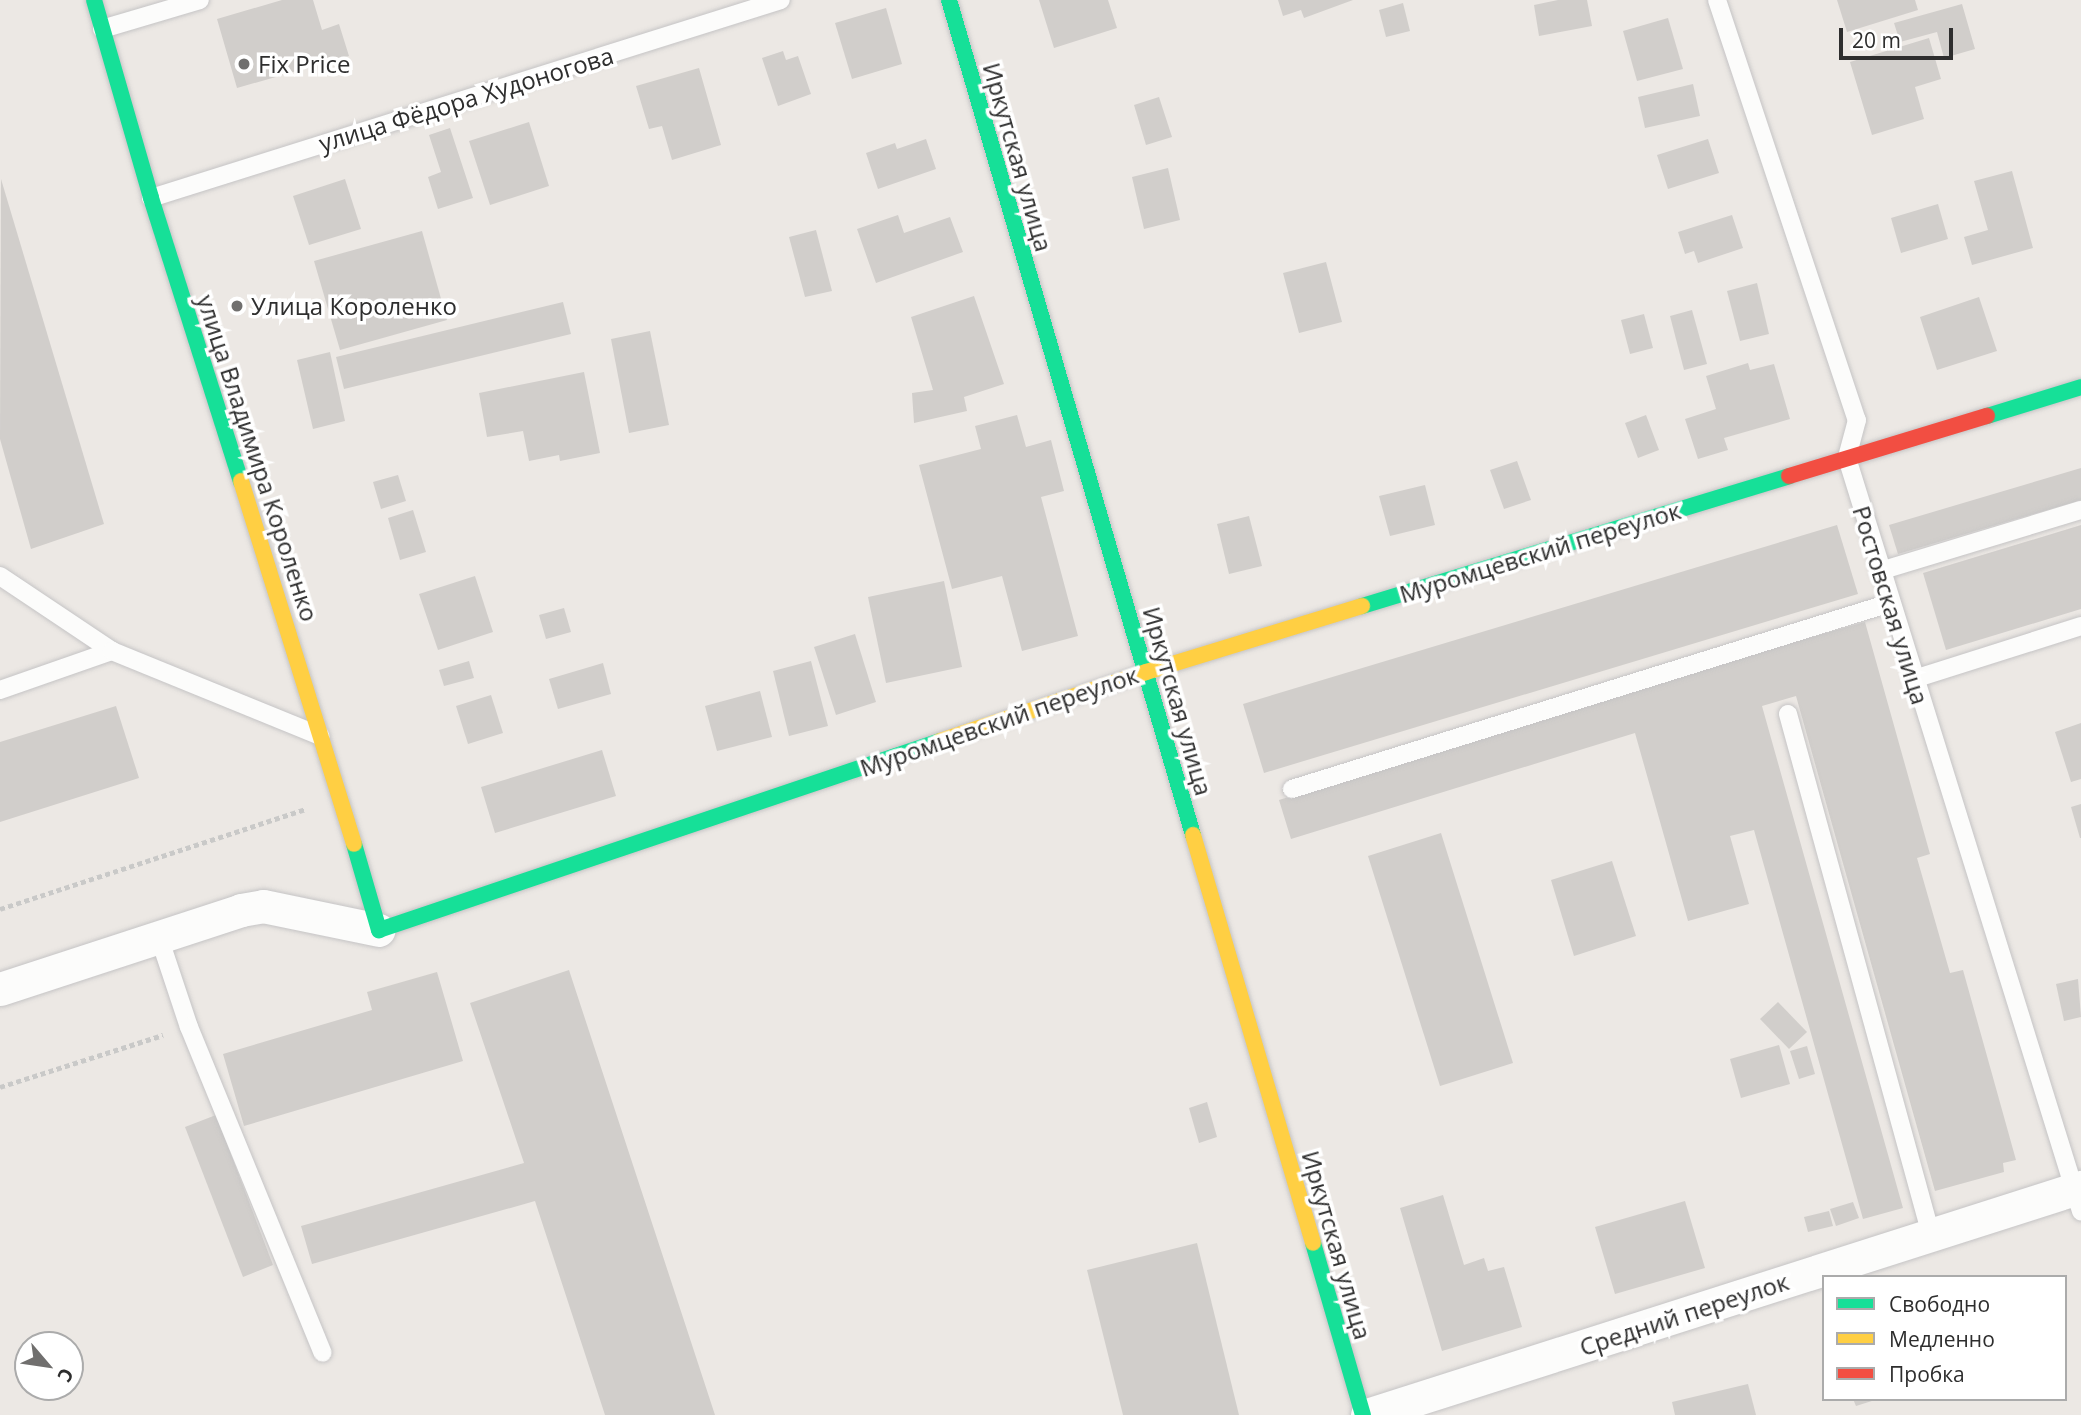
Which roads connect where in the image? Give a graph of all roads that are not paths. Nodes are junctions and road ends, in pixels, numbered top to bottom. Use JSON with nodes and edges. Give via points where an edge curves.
{"nodes":[{"id":1,"x":94,"y":0,"type":"edge"},
{"id":2,"x":200,"y":0,"type":"edge"},
{"id":3,"x":781,"y":0,"type":"edge"},
{"id":4,"x":949,"y":0,"type":"edge"},
{"id":5,"x":1717,"y":0,"type":"edge"},
{"id":6,"x":102,"y":29,"type":"junction"},
{"id":7,"x":151,"y":198,"type":"junction"},
{"id":8,"x":2081,"y":387,"type":"edge"},
{"id":9,"x":1847,"y":458,"type":"junction"},
{"id":10,"x":2081,"y":510,"type":"edge"},
{"id":11,"x":1880,"y":571,"type":"junction"},
{"id":12,"x":0,"y":576,"type":"edge"},
{"id":13,"x":1890,"y":603,"type":"junction"},
{"id":14,"x":2081,"y":626,"type":"edge"},
{"id":15,"x":112,"y":651,"type":"junction"},
{"id":16,"x":1146,"y":672,"type":"junction"},
{"id":17,"x":1914,"y":679,"type":"junction"},
{"id":18,"x":0,"y":690,"type":"edge"},
{"id":19,"x":1788,"y":715,"type":"dead end"},
{"id":20,"x":323,"y":737,"type":"junction"},
{"id":21,"x":1293,"y":789,"type":"dead end"},
{"id":22,"x":379,"y":930,"type":"junction"},
{"id":23,"x":159,"y":937,"type":"junction"},
{"id":24,"x":0,"y":989,"type":"edge"},
{"id":25,"x":2079,"y":1196,"type":"edge"},
{"id":26,"x":1931,"y":1235,"type":"junction"},
{"id":27,"x":323,"y":1353,"type":"dead end"},
{"id":28,"x":1365,"y":1415,"type":"edge"}],
"edges":[{"from":1,"to":6,"type":"main road","name":"улица Владимира Короленко"},
{"from":2,"to":6,"type":"lane"},
{"from":3,"to":7,"type":"lane","name":"улица Фёдора Худоногова"},
{"from":4,"to":16,"type":"main road","name":"Иркутская улица"},
{"from":5,"to":9,"type":"lane","via":[[1857,420]]},
{"from":6,"to":7,"type":"main road","name":"улица Владимира Короленко"},
{"from":7,"to":20,"type":"main road","name":"улица Владимира Короленко"},
{"from":8,"to":9,"type":"main road","name":"Муромцевский переулок"},
{"from":9,"to":11,"type":"lane","name":"Ростовская улица"},
{"from":9,"to":16,"type":"main road","name":"Муромцевский переулок"},
{"from":10,"to":11,"type":"lane"},
{"from":11,"to":13,"type":"lane","name":"Ростовская улица"},
{"from":12,"to":15,"type":"lane"},
{"from":13,"to":17,"type":"lane","name":"Ростовская улица"},
{"from":13,"to":21,"type":"lane"},
{"from":14,"to":17,"type":"lane"},
{"from":15,"to":18,"type":"lane"},
{"from":15,"to":20,"type":"lane"},
{"from":16,"to":22,"type":"main road","name":"Муромцевский переулок"},
{"from":16,"to":28,"type":"main road","name":"Иркутская улица"},
{"from":17,"to":25,"type":"lane","name":"Ростовская улица"},
{"from":19,"to":26,"type":"lane"},
{"from":20,"to":22,"type":"main road","name":"улица Владимира Короленко"},
{"from":22,"to":23,"type":"street","via":[[263,906]]},
{"from":23,"to":24,"type":"street"},
{"from":23,"to":27,"type":"lane","via":[[189,1027]]},
{"from":25,"to":26,"type":"street","name":"Средний переулок"},
{"from":26,"to":28,"type":"street","name":"Средний переулок"}]}
